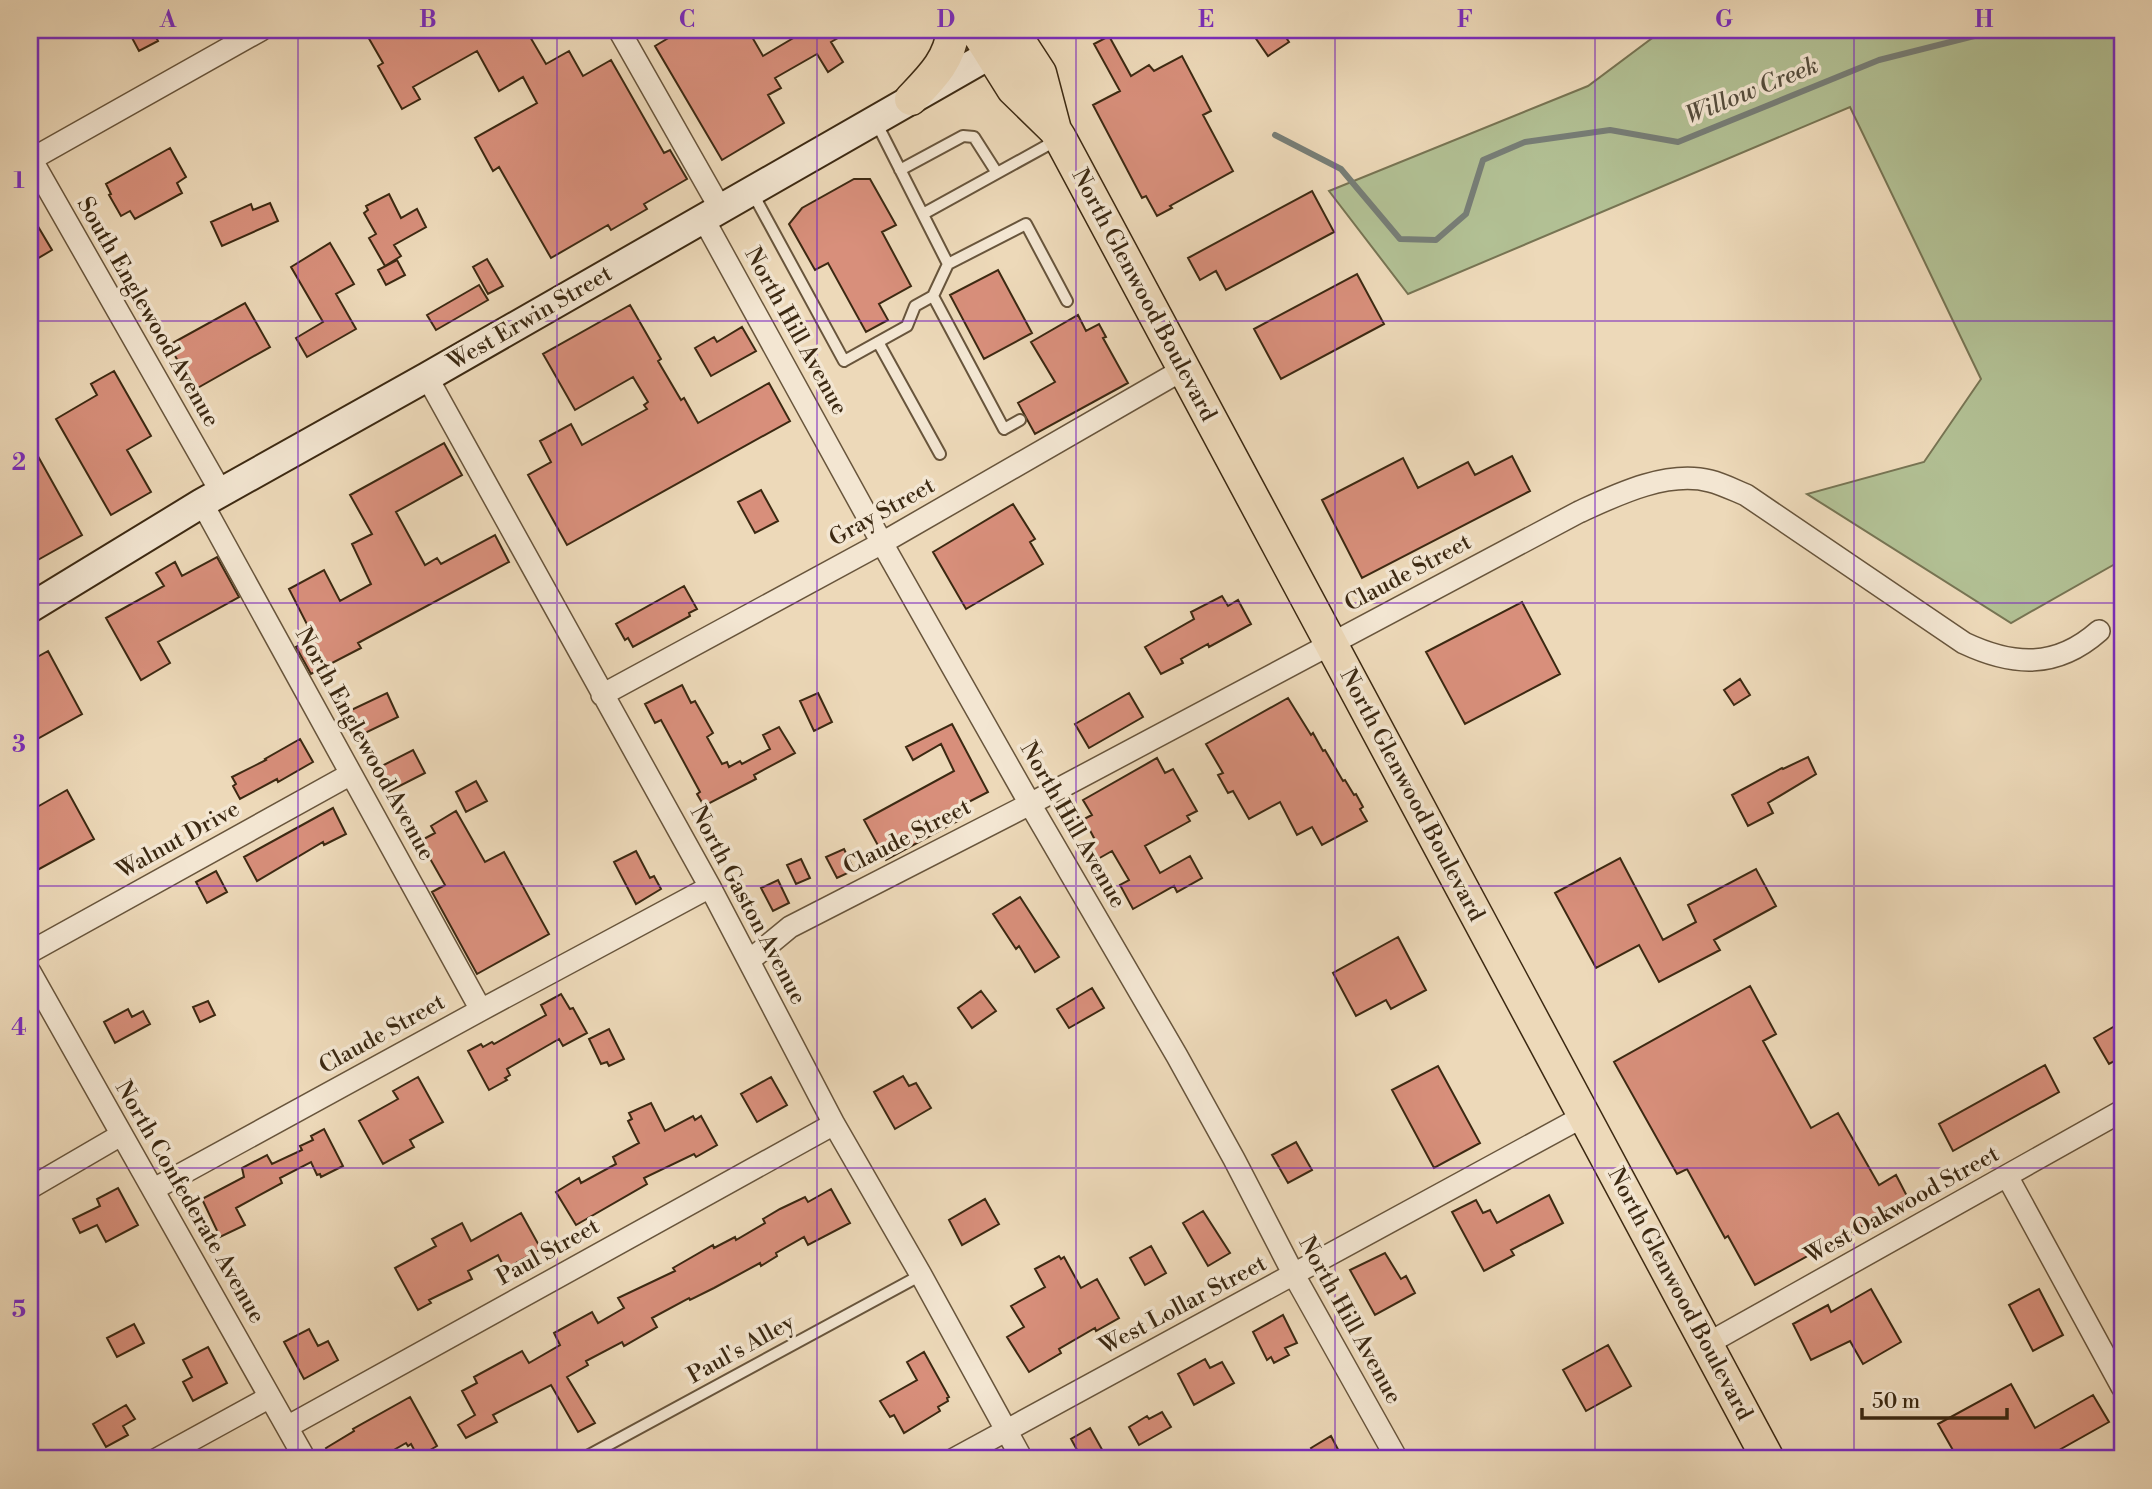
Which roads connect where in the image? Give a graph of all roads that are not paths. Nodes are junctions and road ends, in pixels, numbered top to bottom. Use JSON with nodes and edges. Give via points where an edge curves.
{"nodes":[{"id":1,"x":261,"y":30,"type":"edge"},
{"id":2,"x":619,"y":30,"type":"edge"},
{"id":3,"x":953,"y":30,"type":"edge"},
{"id":4,"x":1006,"y":36,"type":"edge"},
{"id":5,"x":911,"y":99,"type":"junction"},
{"id":6,"x":874,"y":120,"type":"junction"},
{"id":7,"x":1058,"y":134,"type":"junction"},
{"id":8,"x":30,"y":159,"type":"edge"},
{"id":9,"x":900,"y":170,"type":"junction"},
{"id":10,"x":997,"y":173,"type":"junction"},
{"id":11,"x":751,"y":190,"type":"junction"},
{"id":12,"x":711,"y":213,"type":"junction"},
{"id":13,"x":923,"y":214,"type":"junction"},
{"id":14,"x":948,"y":264,"type":"junction"},
{"id":15,"x":933,"y":296,"type":"junction"},
{"id":16,"x":1067,"y":301,"type":"dead end"},
{"id":17,"x":878,"y":342,"type":"junction"},
{"id":18,"x":1184,"y":369,"type":"junction"},
{"id":19,"x":427,"y":377,"type":"junction"},
{"id":20,"x":1020,"y":421,"type":"dead end"},
{"id":21,"x":940,"y":454,"type":"dead end"},
{"id":22,"x":212,"y":498,"type":"junction"},
{"id":23,"x":882,"y":543,"type":"junction"},
{"id":24,"x":30,"y":608,"type":"edge"},
{"id":25,"x":2099,"y":631,"type":"dead end"},
{"id":26,"x":1331,"y":643,"type":"junction"},
{"id":27,"x":602,"y":695,"type":"junction"},
{"id":28,"x":351,"y":774,"type":"junction"},
{"id":29,"x":1030,"y":804,"type":"junction"},
{"id":30,"x":710,"y":887,"type":"junction"},
{"id":31,"x":30,"y":952,"type":"edge"},
{"id":32,"x":750,"y":960,"type":"junction"},
{"id":33,"x":30,"y":972,"type":"edge"},
{"id":34,"x":481,"y":1010,"type":"junction"},
{"id":35,"x":2122,"y":1111,"type":"edge"},
{"id":36,"x":1584,"y":1116,"type":"junction"},
{"id":37,"x":834,"y":1124,"type":"junction"},
{"id":38,"x":121,"y":1135,"type":"junction"},
{"id":39,"x":2007,"y":1176,"type":"junction"},
{"id":40,"x":30,"y":1188,"type":"edge"},
{"id":41,"x":154,"y":1189,"type":"junction"},
{"id":42,"x":921,"y":1275,"type":"junction"},
{"id":43,"x":1294,"y":1275,"type":"junction"},
{"id":44,"x":1707,"y":1344,"type":"junction"},
{"id":45,"x":2122,"y":1387,"type":"edge"},
{"id":46,"x":270,"y":1396,"type":"junction"},
{"id":47,"x":287,"y":1427,"type":"junction"},
{"id":48,"x":1006,"y":1430,"type":"junction"},
{"id":49,"x":157,"y":1459,"type":"edge"},
{"id":50,"x":305,"y":1459,"type":"edge"},
{"id":51,"x":582,"y":1459,"type":"edge"},
{"id":52,"x":954,"y":1459,"type":"edge"},
{"id":53,"x":1022,"y":1459,"type":"edge"},
{"id":54,"x":1397,"y":1459,"type":"edge"},
{"id":55,"x":1768,"y":1459,"type":"edge"}],
"edges":[{"from":1,"to":8,"type":"street"},
{"from":2,"to":12,"type":"street","name":"North Hill Avenue"},
{"from":3,"to":5,"type":"main road","via":[[946,58]]},
{"from":4,"to":5,"type":"main road","name":"West Erwin Street"},
{"from":4,"to":7,"type":"main road","name":"North Glenwood Boulevard","via":[[1040,73]]},
{"from":5,"to":6,"type":"main road","name":"West Erwin Street"},
{"from":6,"to":9,"type":"lane"},
{"from":6,"to":11,"type":"main road","name":"West Erwin Street"},
{"from":7,"to":10,"type":"lane"},
{"from":7,"to":18,"type":"main road","name":"North Glenwood Boulevard"},
{"from":8,"to":22,"type":"street","name":"South Englewood Avenue"},
{"from":9,"to":10,"type":"lane","via":[[963,136],[974,137]]},
{"from":9,"to":13,"type":"lane"},
{"from":10,"to":13,"type":"lane"},
{"from":11,"to":12,"type":"main road","name":"West Erwin Street"},
{"from":11,"to":17,"type":"lane","via":[[844,361]]},
{"from":12,"to":19,"type":"main road","name":"West Erwin Street"},
{"from":12,"to":23,"type":"street","name":"North Hill Avenue"},
{"from":13,"to":14,"type":"lane"},
{"from":14,"to":15,"type":"lane"},
{"from":14,"to":16,"type":"lane","via":[[1026,223]]},
{"from":15,"to":17,"type":"lane","via":[[915,306],[907,326]]},
{"from":15,"to":20,"type":"lane","via":[[1004,429]]},
{"from":17,"to":21,"type":"lane"},
{"from":18,"to":23,"type":"street","name":"Gray Street"},
{"from":18,"to":26,"type":"main road","name":"North Glenwood Boulevard"},
{"from":19,"to":22,"type":"main road","name":"West Erwin Street"},
{"from":19,"to":27,"type":"street","name":"North Gaston Avenue"},
{"from":22,"to":24,"type":"main road","name":"West Erwin Street"},
{"from":22,"to":28,"type":"street","name":"North Englewood Avenue"},
{"from":23,"to":27,"type":"street","name":"Gray Street"},
{"from":23,"to":29,"type":"street","name":"North Hill Avenue"},
{"from":25,"to":26,"type":"street","name":"Claude Street","via":[[2069,651],[2043,659],[2015,661],[1989,654],[1964,643],[1745,495],[1708,480],[1677,480],[1645,484],[1578,512]]},
{"from":26,"to":29,"type":"street","name":"Claude Street"},
{"from":26,"to":36,"type":"main road","name":"North Glenwood Boulevard"},
{"from":27,"to":30,"type":"street","name":"North Gaston Avenue"},
{"from":28,"to":31,"type":"street","name":"Walnut Drive"},
{"from":28,"to":34,"type":"street","name":"North Englewood Avenue"},
{"from":29,"to":32,"type":"street","name":"Claude Street","via":[[790,927]]},
{"from":29,"to":43,"type":"street","name":"North Hill Avenue","via":[[1177,1056]]},
{"from":30,"to":32,"type":"street","name":"North Gaston Avenue"},
{"from":30,"to":34,"type":"street","name":"Claude Street"},
{"from":32,"to":37,"type":"street","name":"North Gaston Avenue"},
{"from":33,"to":38,"type":"street","name":"North Confederate Avenue"},
{"from":34,"to":41,"type":"street","name":"Claude Street"},
{"from":35,"to":39,"type":"street","name":"West Oakwood Street"},
{"from":36,"to":43,"type":"street","name":"West Lollar Street"},
{"from":36,"to":44,"type":"main road","name":"North Glenwood Boulevard"},
{"from":37,"to":42,"type":"street","name":"North Gaston Avenue"},
{"from":37,"to":47,"type":"street","name":"Paul Street"},
{"from":38,"to":40,"type":"street"},
{"from":38,"to":41,"type":"street","name":"North Confederate Avenue"},
{"from":39,"to":44,"type":"street","name":"West Oakwood Street"},
{"from":39,"to":45,"type":"street"},
{"from":41,"to":46,"type":"street","name":"North Confederate Avenue"},
{"from":42,"to":48,"type":"street","name":"North Gaston Avenue"},
{"from":42,"to":51,"type":"lane","name":"Paul's Alley"},
{"from":43,"to":48,"type":"street","name":"West Lollar Street"},
{"from":43,"to":54,"type":"street","name":"North Hill Avenue"},
{"from":44,"to":55,"type":"main road","name":"North Glenwood Boulevard"},
{"from":46,"to":47,"type":"street","name":"North Confederate Avenue"},
{"from":46,"to":49,"type":"street"},
{"from":47,"to":50,"type":"street","name":"North Confederate Avenue"},
{"from":48,"to":52,"type":"street","name":"West Lollar Street"},
{"from":48,"to":53,"type":"street","name":"North Gaston Avenue"}]}
